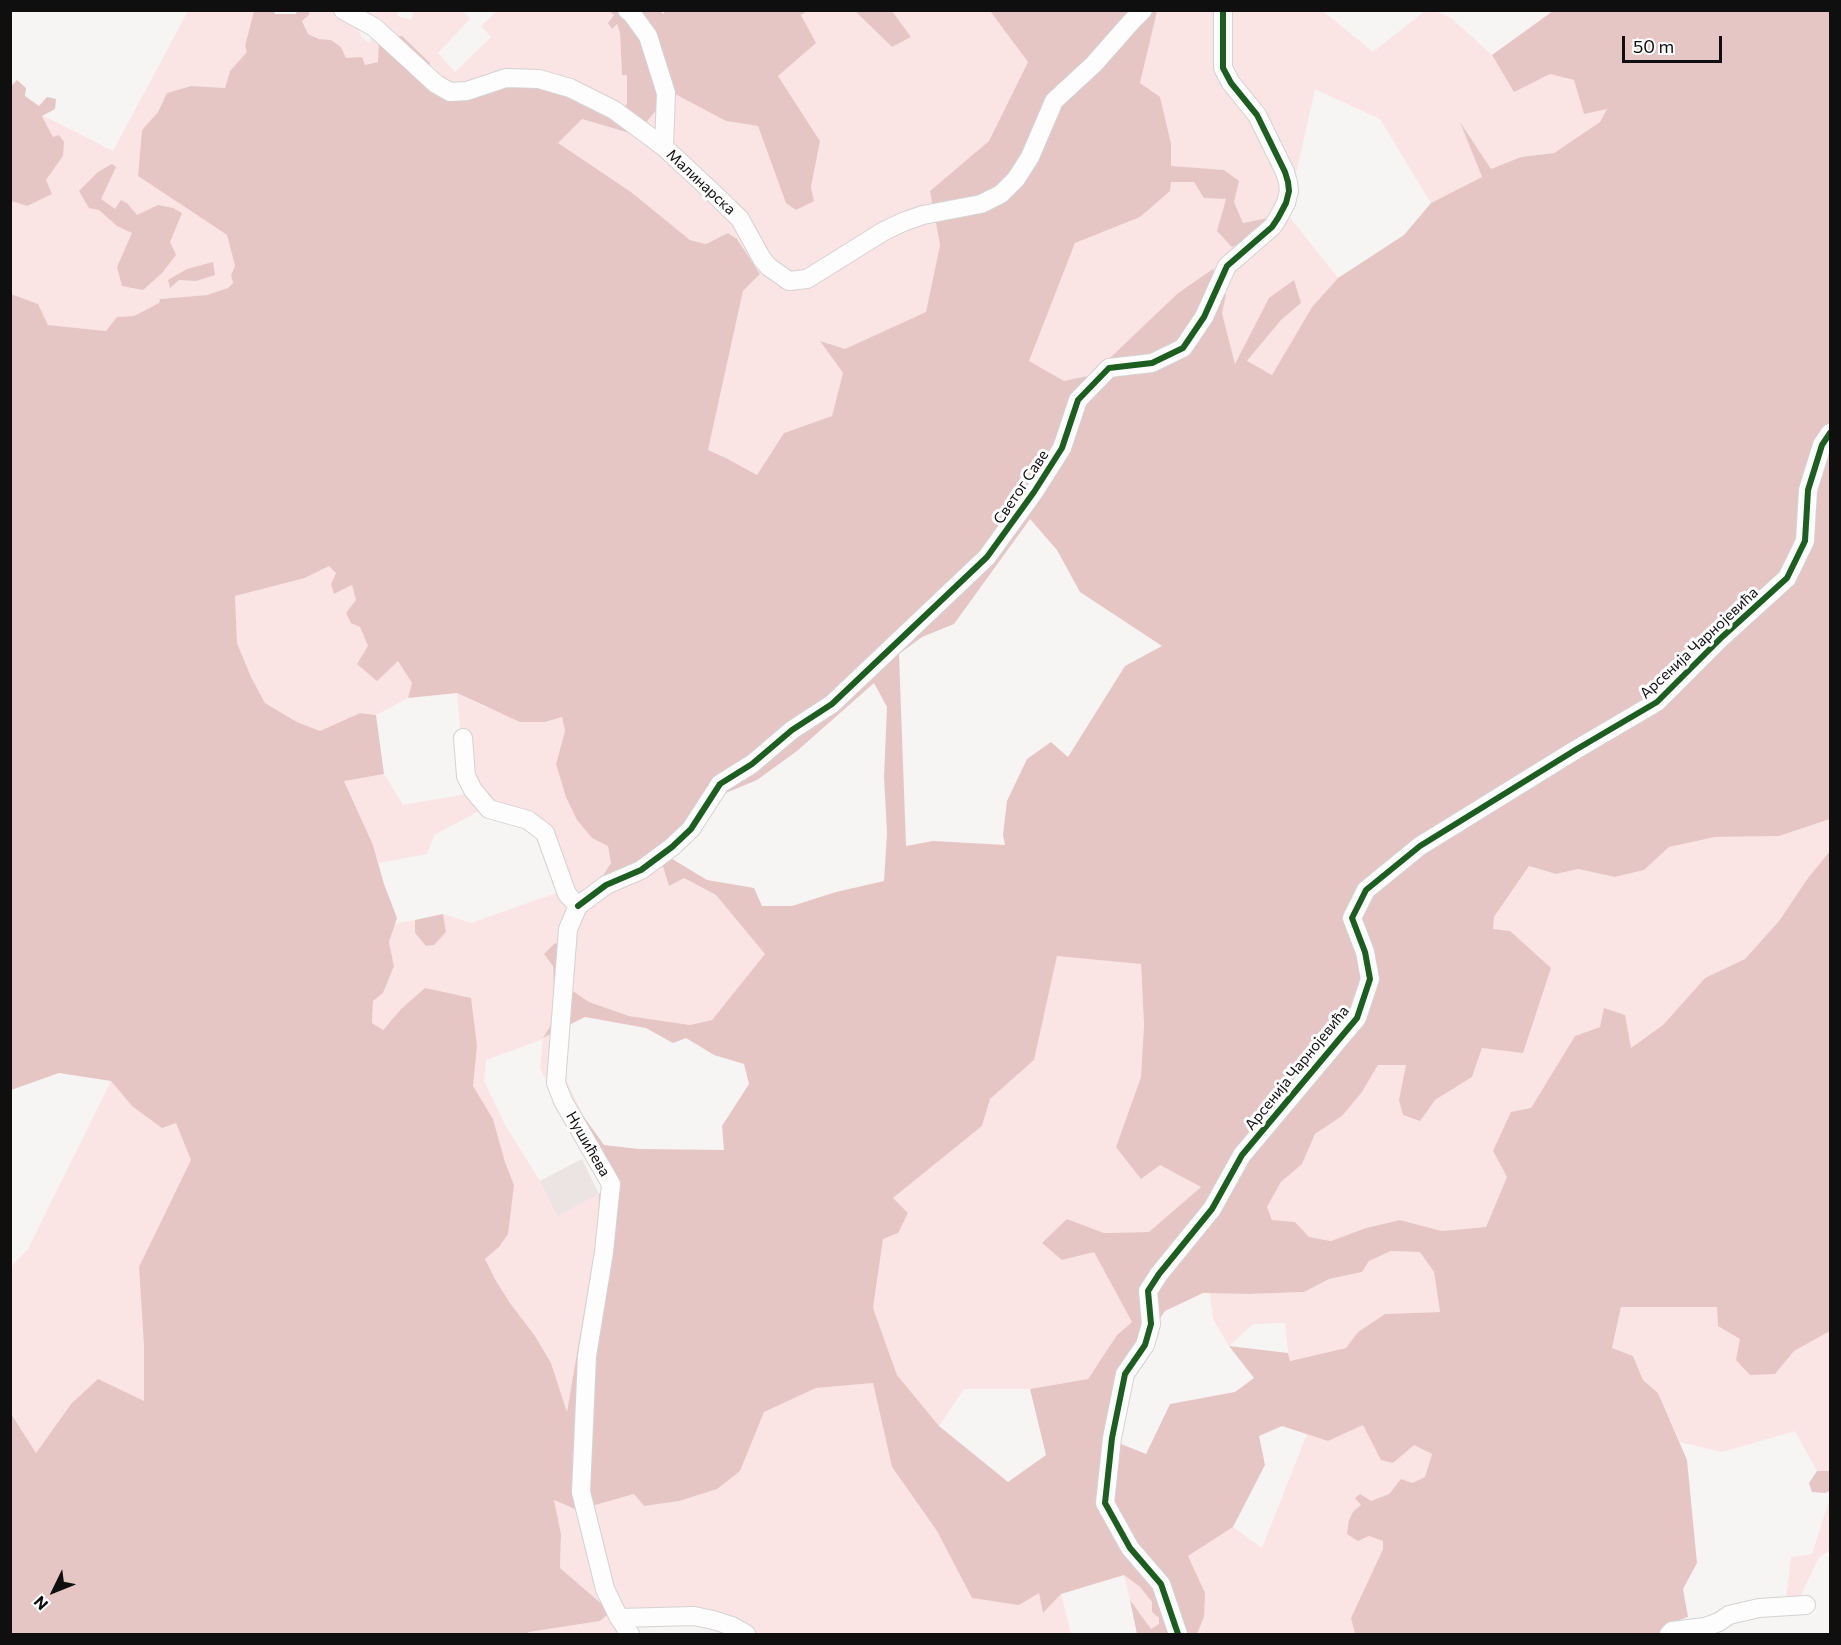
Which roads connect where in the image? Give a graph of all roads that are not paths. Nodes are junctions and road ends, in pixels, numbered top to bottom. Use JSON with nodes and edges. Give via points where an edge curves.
{"nodes":[{"id":1,"x":343,"y":10,"type":"edge"},
{"id":2,"x":627,"y":10,"type":"edge"},
{"id":3,"x":1143,"y":10,"type":"edge"},
{"id":4,"x":1223,"y":10,"type":"edge"},
{"id":5,"x":664,"y":147,"type":"junction"},
{"id":6,"x":1830,"y":432,"type":"edge"},
{"id":7,"x":463,"y":738,"type":"dead end"},
{"id":8,"x":578,"y":906,"type":"junction"},
{"id":9,"x":1806,"y":1605,"type":"dead end"},
{"id":10,"x":619,"y":1618,"type":"junction"},
{"id":11,"x":630,"y":1635,"type":"edge"},
{"id":12,"x":746,"y":1635,"type":"edge"},
{"id":13,"x":1178,"y":1635,"type":"edge"},
{"id":14,"x":1669,"y":1635,"type":"edge"}],
"edges":[{"from":1,"to":5,"type":"street","name":"Малинарска","via":[[374,27],[436,84],[450,92],[467,91],[506,78],[539,79],[570,88],[614,110]]},
{"from":2,"to":5,"type":"street","via":[[648,36],[666,93]]},
{"from":3,"to":5,"type":"street","name":"Малинарска","via":[[1054,101],[1030,158],[1001,194],[981,204],[903,222],[807,279],[789,281],[769,267],[740,219]]},
{"from":4,"to":8,"type":"street","name":"Светог Саве","via":[[1223,68],[1257,116],[1288,182],[1286,203],[1272,227],[1227,266],[1204,317],[1183,348],[1152,363],[1109,368],[1078,400],[1062,448],[987,557],[832,704],[720,784],[691,829],[672,847],[641,870],[606,885]]},
{"from":6,"to":13,"type":"street","name":"Арсенија Чарнојевића","via":[[1808,490],[1805,541],[1787,578],[1657,702],[1420,846],[1366,890],[1352,918],[1370,979],[1357,1018],[1242,1155],[1212,1209],[1148,1291],[1151,1324],[1145,1345],[1125,1374],[1112,1438],[1105,1503],[1130,1548],[1161,1584]]},
{"from":7,"to":8,"type":"street","via":[[466,776],[473,790],[489,809],[528,820],[545,833],[567,894]]},
{"from":8,"to":10,"type":"street","name":"Нушићева","via":[[568,929],[556,1083],[611,1184],[587,1356],[581,1492],[605,1589]]},
{"from":9,"to":14,"type":"street","via":[[1759,1608]]},
{"from":10,"to":11,"type":"street","name":"Нушићева"},
{"from":10,"to":12,"type":"street","via":[[694,1616],[732,1626]]}]}
